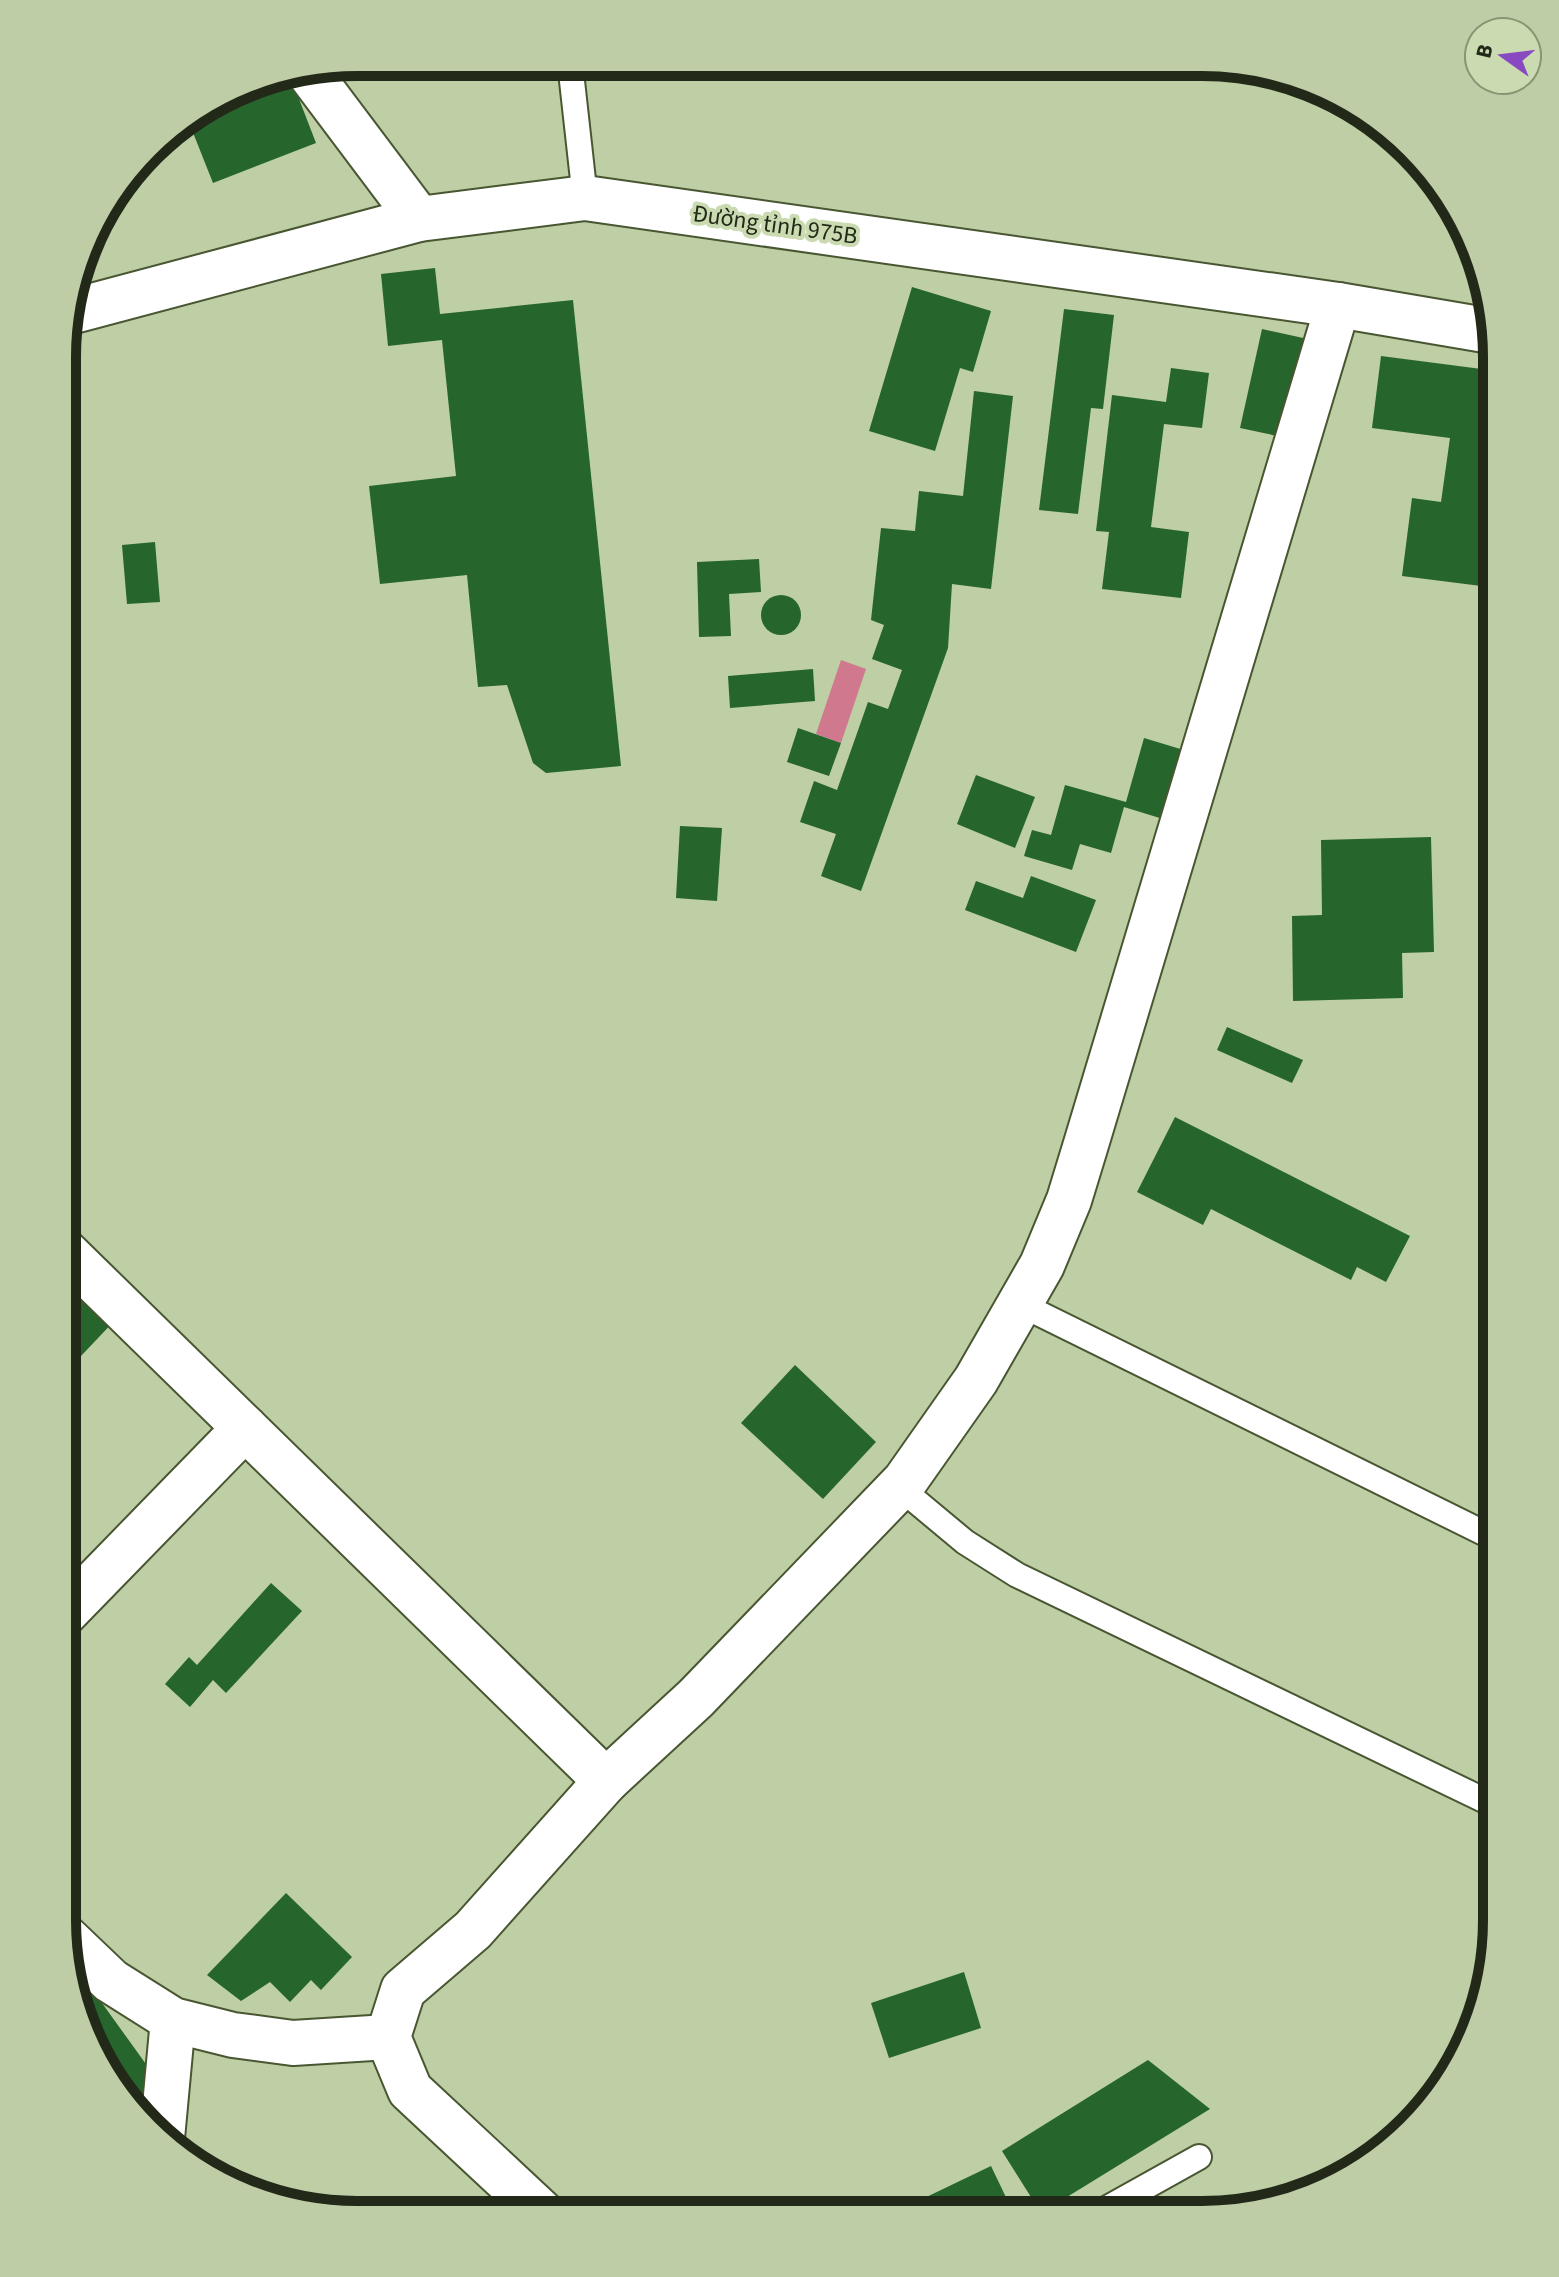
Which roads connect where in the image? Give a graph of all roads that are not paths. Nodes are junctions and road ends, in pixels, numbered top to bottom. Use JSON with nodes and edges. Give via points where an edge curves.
{"nodes":[{"id":1,"x":572,"y":77,"type":"edge"},
{"id":2,"x":314,"y":79,"type":"edge"},
{"id":3,"x":585,"y":198,"type":"junction"},
{"id":4,"x":419,"y":219,"type":"junction"},
{"id":5,"x":1338,"y":305,"type":"junction"},
{"id":6,"x":80,"y":309,"type":"edge"},
{"id":7,"x":1481,"y":329,"type":"edge"},
{"id":8,"x":76,"y":1263,"type":"edge"},
{"id":9,"x":1020,"y":1304,"type":"junction"},
{"id":10,"x":245,"y":1428,"type":"junction"},
{"id":11,"x":899,"y":1487,"type":"junction"},
{"id":12,"x":1482,"y":1532,"type":"edge"},
{"id":13,"x":76,"y":1602,"type":"edge"},
{"id":14,"x":606,"y":1781,"type":"junction"},
{"id":15,"x":1482,"y":1799,"type":"edge"},
{"id":16,"x":78,"y":1949,"type":"edge"},
{"id":17,"x":173,"y":2020,"type":"junction"},
{"id":18,"x":388,"y":2037,"type":"junction"},
{"id":19,"x":163,"y":2124,"type":"edge"},
{"id":20,"x":1199,"y":2157,"type":"dead end"},
{"id":21,"x":529,"y":2201,"type":"edge"},
{"id":22,"x":1120,"y":2201,"type":"edge"}],
"edges":[{"from":1,"to":3,"type":"lane"},
{"from":2,"to":4,"type":"street"},
{"from":3,"to":4,"type":"street","name":"Đường tỉnh 975B"},
{"from":3,"to":5,"type":"street","name":"Đường tỉnh 975B"},
{"from":4,"to":6,"type":"street","name":"Đường tỉnh 975B"},
{"from":5,"to":7,"type":"street","name":"Đường tỉnh 975B"},
{"from":5,"to":9,"type":"street","via":[[1069,1200]]},
{"from":8,"to":10,"type":"street"},
{"from":9,"to":11,"type":"street","via":[[976,1380]]},
{"from":9,"to":12,"type":"lane"},
{"from":10,"to":13,"type":"street"},
{"from":10,"to":14,"type":"street"},
{"from":11,"to":14,"type":"street","via":[[696,1698]]},
{"from":11,"to":15,"type":"lane","via":[[965,1542],[1017,1575]]},
{"from":14,"to":18,"type":"street","via":[[473,1930],[403,1990]]},
{"from":16,"to":17,"type":"street","via":[[111,1981]]},
{"from":17,"to":18,"type":"street","via":[[293,2043]]},
{"from":17,"to":19,"type":"street"},
{"from":18,"to":21,"type":"street","via":[[410,2090]]},
{"from":20,"to":22,"type":"lane"}]}
